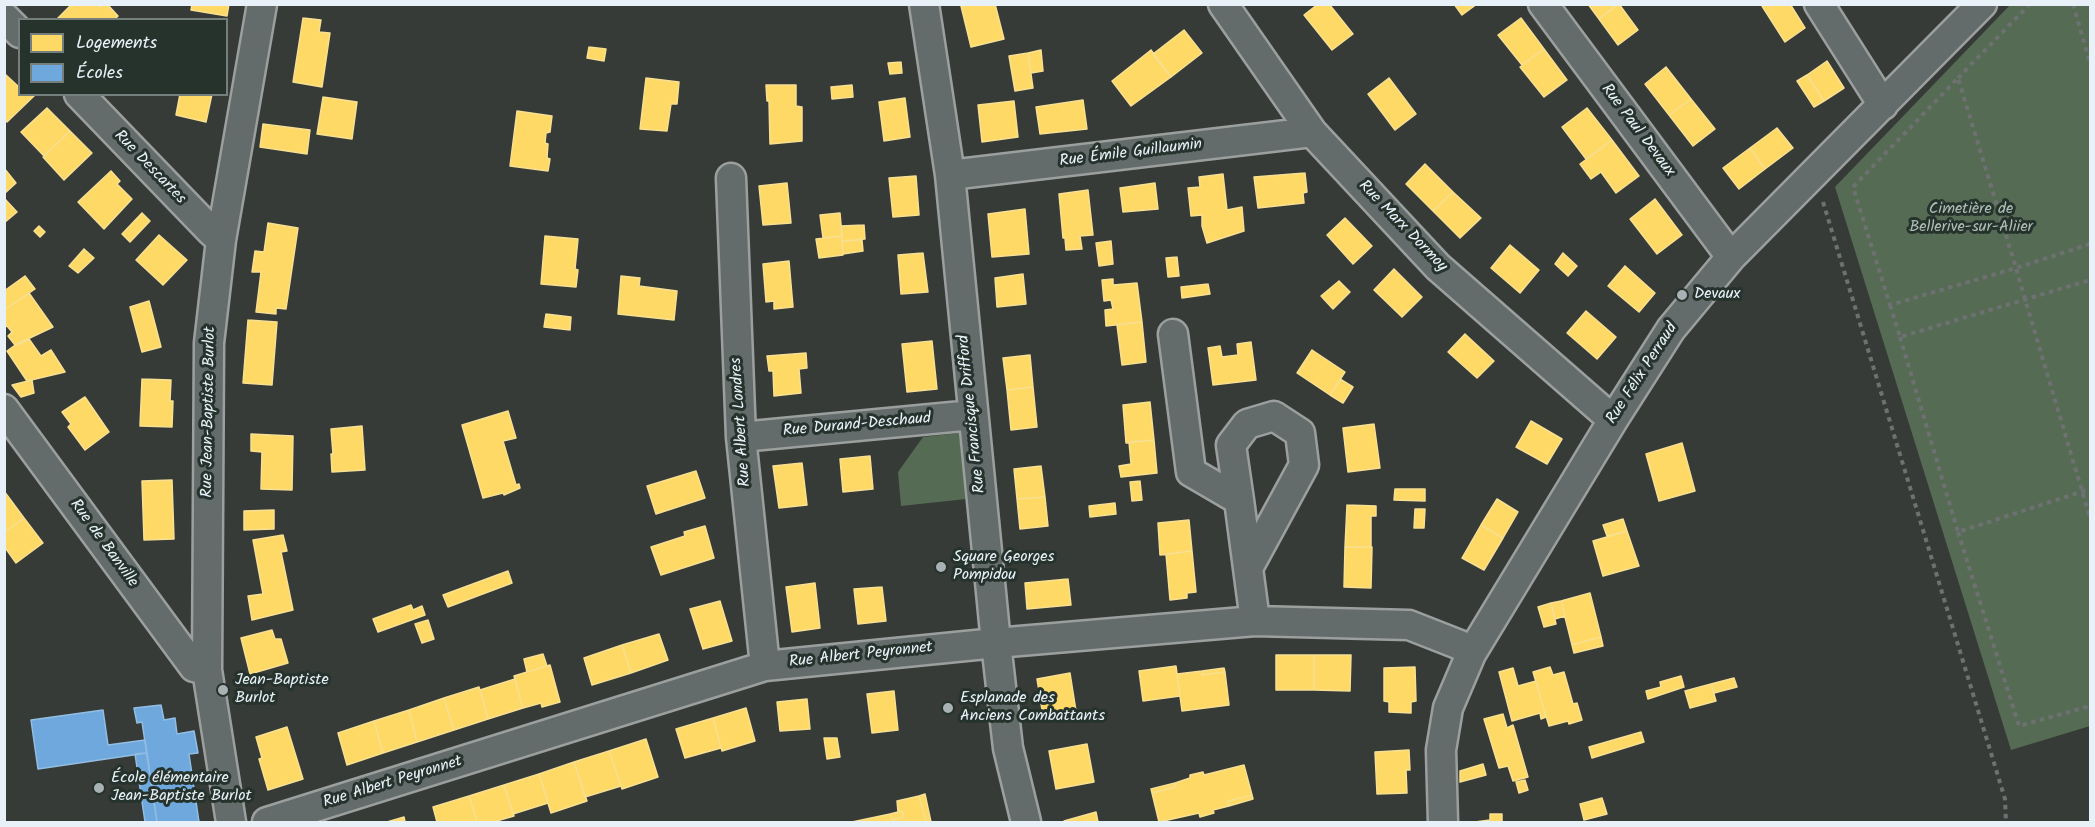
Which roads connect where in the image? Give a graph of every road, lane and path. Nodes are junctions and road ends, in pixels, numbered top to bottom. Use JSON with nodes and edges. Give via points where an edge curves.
{"nodes":[{"id":1,"x":262,"y":4,"type":"edge"},
{"id":2,"x":924,"y":4,"type":"edge"},
{"id":3,"x":1223,"y":4,"type":"edge"},
{"id":4,"x":1543,"y":4,"type":"edge"},
{"id":5,"x":1819,"y":4,"type":"edge"},
{"id":6,"x":1982,"y":4,"type":"edge"},
{"id":7,"x":2030,"y":4,"type":"edge"},
{"id":8,"x":2073,"y":4,"type":"edge"},
{"id":9,"x":1956,"y":16,"type":"edge"},
{"id":10,"x":4,"y":17,"type":"edge"},
{"id":11,"x":18,"y":31,"type":"edge"},
{"id":12,"x":2091,"y":63,"type":"edge"},
{"id":13,"x":1958,"y":78,"type":"junction"},
{"id":14,"x":81,"y":96,"type":"edge"},
{"id":15,"x":1883,"y":105,"type":"junction"},
{"id":16,"x":1312,"y":132,"type":"junction"},
{"id":17,"x":1814,"y":173,"type":"junction"},
{"id":18,"x":950,"y":175,"type":"junction"},
{"id":19,"x":731,"y":178,"type":"dead end"},
{"id":20,"x":221,"y":240,"type":"junction"},
{"id":21,"x":2091,"y":244,"type":"edge"},
{"id":22,"x":1731,"y":257,"type":"junction"},
{"id":23,"x":2016,"y":268,"type":"junction"},
{"id":24,"x":2091,"y":280,"type":"edge"},
{"id":25,"x":2025,"y":298,"type":"junction"},
{"id":26,"x":1890,"y":305,"type":"junction"},
{"id":27,"x":1173,"y":334,"type":"dead end"},
{"id":28,"x":1900,"y":337,"type":"junction"},
{"id":29,"x":4,"y":409,"type":"edge"},
{"id":30,"x":973,"y":415,"type":"junction"},
{"id":31,"x":1613,"y":420,"type":"junction"},
{"id":32,"x":741,"y":436,"type":"junction"},
{"id":33,"x":2091,"y":489,"type":"edge"},
{"id":34,"x":2082,"y":492,"type":"junction"},
{"id":35,"x":1239,"y":500,"type":"junction"},
{"id":36,"x":2091,"y":518,"type":"edge"},
{"id":37,"x":1958,"y":532,"type":"junction"},
{"id":38,"x":1248,"y":568,"type":"junction"},
{"id":39,"x":1255,"y":621,"type":"junction"},
{"id":40,"x":996,"y":643,"type":"junction"},
{"id":41,"x":1471,"y":654,"type":"junction"},
{"id":42,"x":765,"y":666,"type":"junction"},
{"id":43,"x":207,"y":670,"type":"junction"},
{"id":44,"x":2091,"y":706,"type":"edge"},
{"id":45,"x":231,"y":822,"type":"edge"},
{"id":46,"x":267,"y":822,"type":"edge"},
{"id":47,"x":1026,"y":822,"type":"edge"},
{"id":48,"x":1443,"y":822,"type":"edge"},
{"id":49,"x":2006,"y":822,"type":"edge"}],
"edges":[{"from":1,"to":20,"type":"street","name":"Rue Jean-Baptiste Burlot"},
{"from":2,"to":18,"type":"street","name":"Rue Francisque Drifford"},
{"from":3,"to":16,"type":"street","name":"Rue Marx Dormoy"},
{"from":4,"to":22,"type":"street","name":"Rue Paul Devaux"},
{"from":5,"to":15,"type":"street"},
{"from":6,"to":9,"type":"street","name":"Rue Félix Perraud"},
{"from":7,"to":13,"type":"path"},
{"from":8,"to":12,"type":"path"},
{"from":9,"to":15,"type":"street","name":"Rue Félix Perraud"},
{"from":10,"to":11,"type":"street"},
{"from":13,"to":23,"type":"path"},
{"from":13,"to":26,"type":"path","via":[[1853,187]]},
{"from":14,"to":20,"type":"street","name":"Rue Descartes"},
{"from":15,"to":17,"type":"street","name":"Rue Félix Perraud"},
{"from":16,"to":18,"type":"street","name":"Rue Émile Guillaumin"},
{"from":16,"to":31,"type":"street","name":"Rue Marx Dormoy","via":[[1438,267]]},
{"from":17,"to":22,"type":"street","name":"Rue Félix Perraud"},
{"from":17,"to":49,"type":"path","via":[[2005,799]]},
{"from":18,"to":30,"type":"street","name":"Rue Francisque Drifford"},
{"from":19,"to":32,"type":"street","name":"Rue Albert Londres"},
{"from":20,"to":43,"type":"street","name":"Rue Jean-Baptiste Burlot","via":[[209,343]]},
{"from":21,"to":23,"type":"path"},
{"from":22,"to":31,"type":"street","name":"Rue Félix Perraud","via":[[1671,329]]},
{"from":23,"to":25,"type":"path"},
{"from":23,"to":26,"type":"path"},
{"from":24,"to":25,"type":"path"},
{"from":25,"to":28,"type":"path"},
{"from":25,"to":34,"type":"path"},
{"from":26,"to":28,"type":"path"},
{"from":27,"to":35,"type":"street","via":[[1191,472]]},
{"from":28,"to":37,"type":"path"},
{"from":29,"to":43,"type":"street","name":"Rue de Banville","via":[[194,668]]},
{"from":30,"to":32,"type":"street","name":"Rue Durand-Deschaud"},
{"from":30,"to":40,"type":"street","name":"Rue Francisque Drifford"},
{"from":31,"to":41,"type":"street","name":"Rue Félix Perraud"},
{"from":32,"to":42,"type":"street","name":"Rue Albert Londres"},
{"from":33,"to":34,"type":"path"},
{"from":34,"to":36,"type":"path"},
{"from":34,"to":37,"type":"path"},
{"from":35,"to":38,"type":"street"},
{"from":35,"to":38,"type":"street","via":[[1231,445],[1247,424],[1274,416],[1300,433],[1304,465]]},
{"from":37,"to":44,"type":"path","via":[[2019,726]]},
{"from":38,"to":39,"type":"street"},
{"from":39,"to":40,"type":"street","name":"Rue Albert Peyronnet"},
{"from":39,"to":41,"type":"street","name":"Rue Albert Peyronnet","via":[[1409,625],[1460,645]]},
{"from":40,"to":42,"type":"street","name":"Rue Albert Peyronnet"},
{"from":40,"to":47,"type":"street","name":"Rue Francisque Drifford","via":[[1008,747]]},
{"from":41,"to":48,"type":"street","name":"Rue Félix Perraud","via":[[1448,708],[1441,750]]},
{"from":42,"to":46,"type":"street","name":"Rue Albert Peyronnet"},
{"from":43,"to":45,"type":"street","name":"Rue Jean-Baptiste Burlot"}]}
